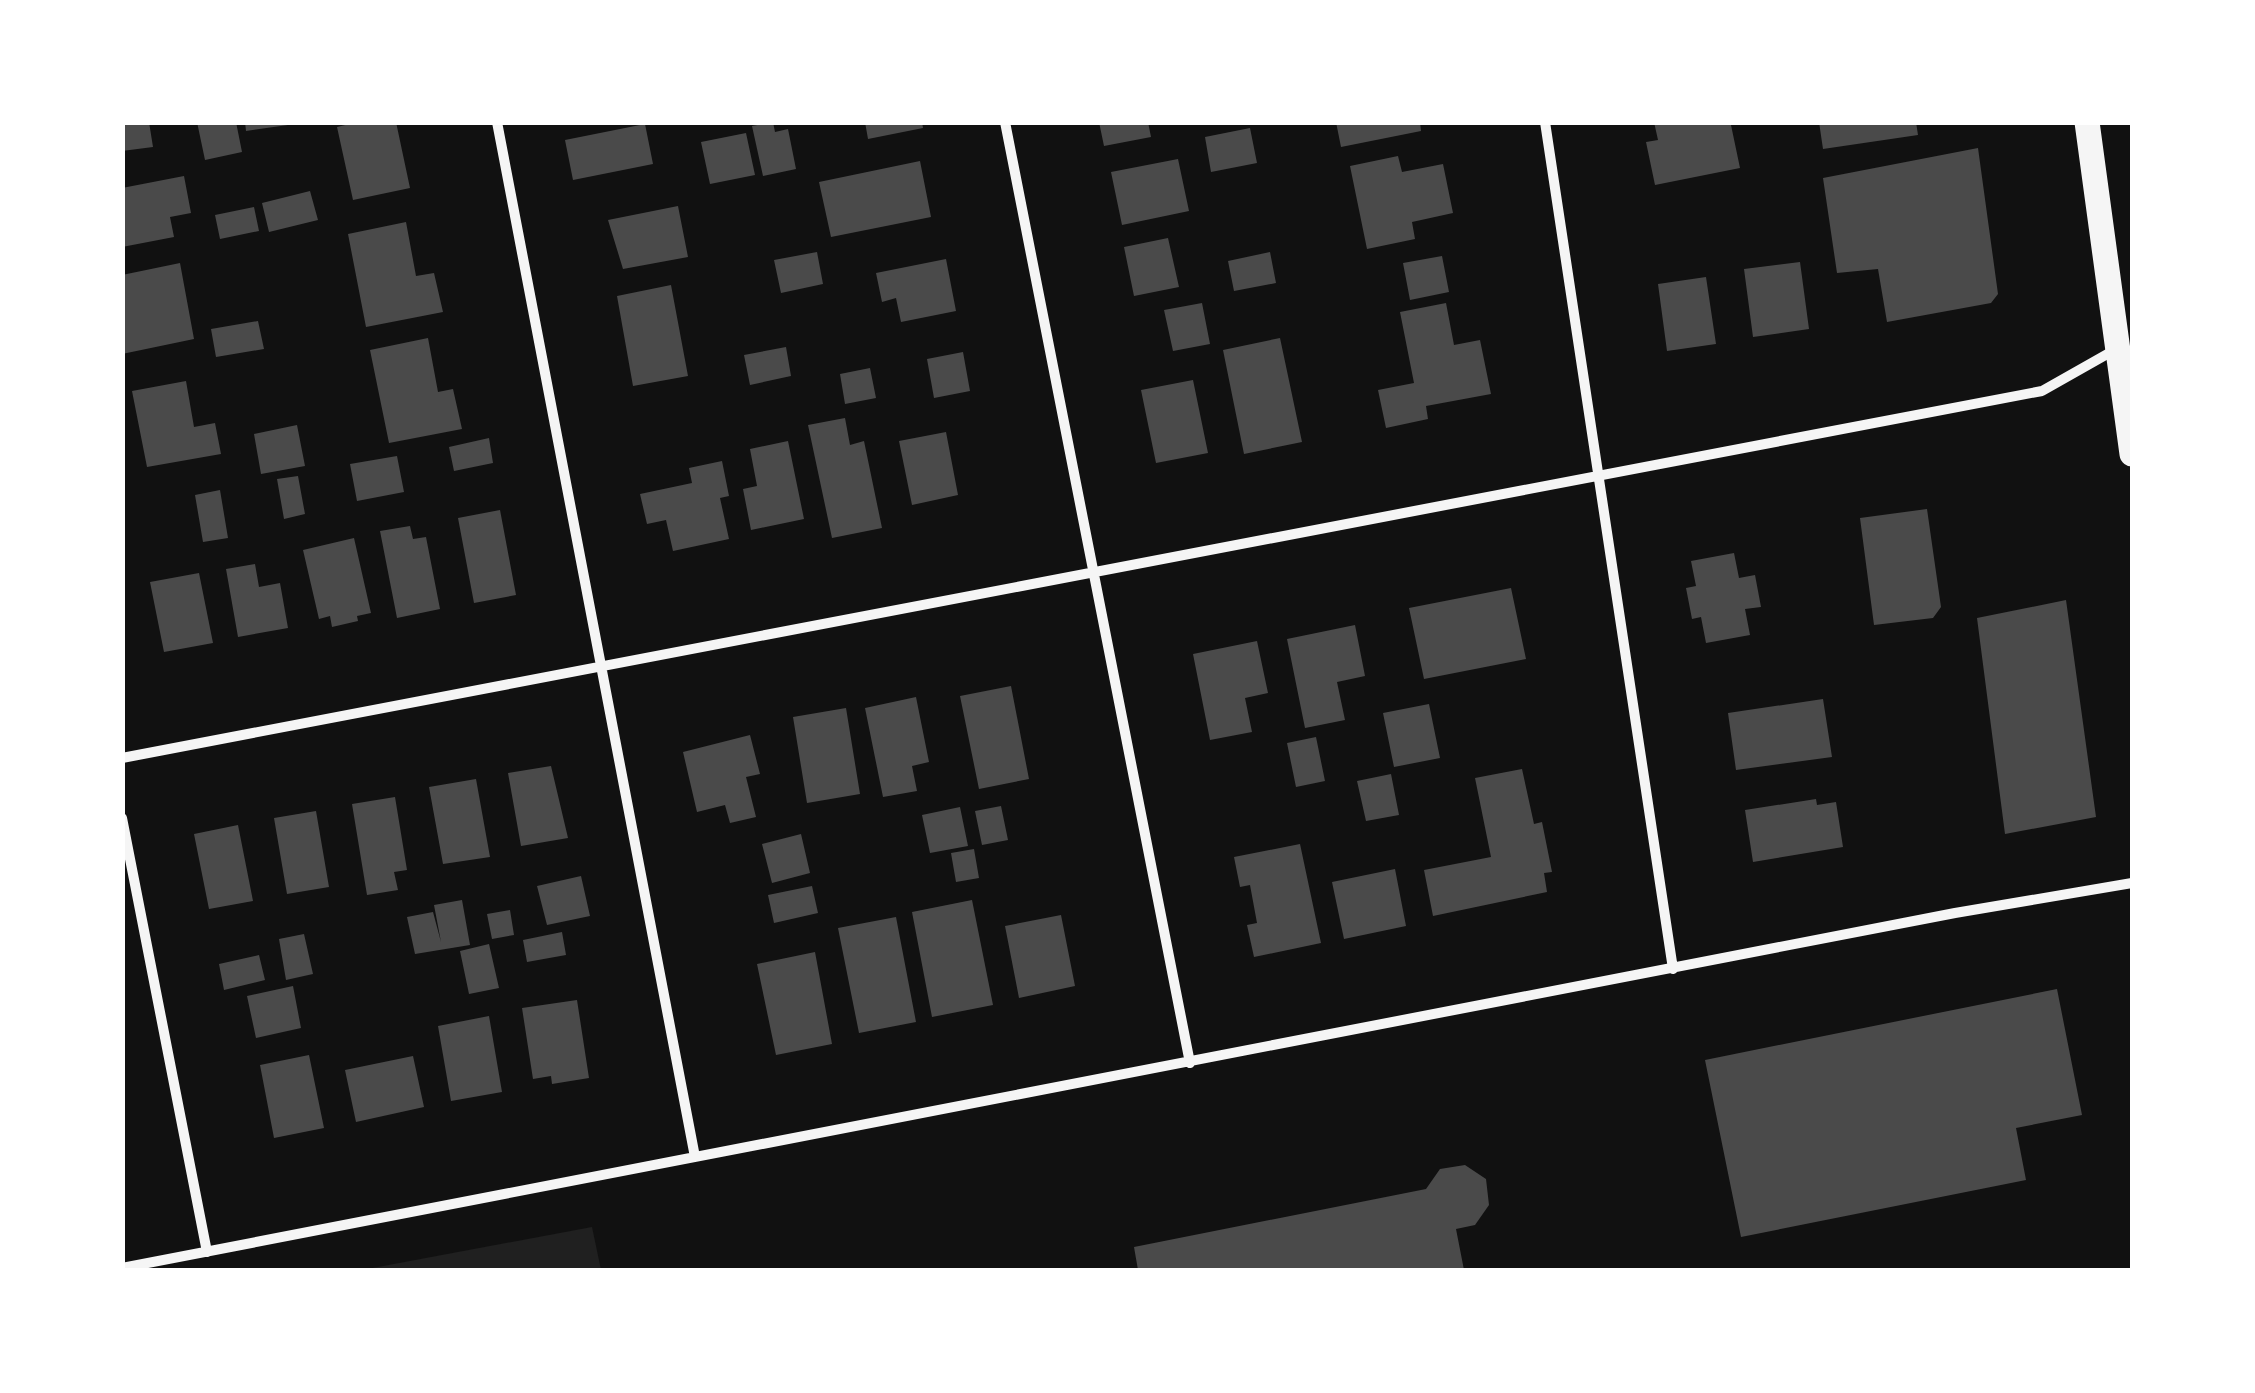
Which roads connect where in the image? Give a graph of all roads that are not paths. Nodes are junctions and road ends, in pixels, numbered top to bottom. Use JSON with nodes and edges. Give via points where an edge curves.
{"nodes":[{"id":1,"x":497,"y":122,"type":"edge"},
{"id":2,"x":1005,"y":122,"type":"edge"},
{"id":3,"x":1546,"y":122,"type":"edge"},
{"id":4,"x":2087,"y":122,"type":"edge"},
{"id":5,"x":2118,"y":347,"type":"junction"},
{"id":6,"x":2132,"y":454,"type":"edge"},
{"id":7,"x":1600,"y":472,"type":"junction"},
{"id":8,"x":1092,"y":572,"type":"junction"},
{"id":9,"x":601,"y":666,"type":"junction"},
{"id":10,"x":122,"y":758,"type":"edge"},
{"id":11,"x":122,"y":818,"type":"edge"},
{"id":12,"x":2132,"y":883,"type":"edge"},
{"id":13,"x":1673,"y":969,"type":"junction"},
{"id":14,"x":1190,"y":1063,"type":"junction"},
{"id":15,"x":695,"y":1157,"type":"junction"},
{"id":16,"x":207,"y":1252,"type":"junction"},
{"id":17,"x":122,"y":1268,"type":"edge"}],
"edges":[{"from":1,"to":9,"type":"street"},
{"from":2,"to":8,"type":"street"},
{"from":3,"to":7,"type":"street"},
{"from":4,"to":5,"type":"main road"},
{"from":5,"to":6,"type":"main road"},
{"from":5,"to":7,"type":"street","via":[[2042,391]]},
{"from":7,"to":8,"type":"street"},
{"from":7,"to":13,"type":"street"},
{"from":8,"to":9,"type":"street"},
{"from":8,"to":14,"type":"street"},
{"from":9,"to":10,"type":"street"},
{"from":9,"to":15,"type":"street"},
{"from":11,"to":16,"type":"street"},
{"from":12,"to":13,"type":"street"},
{"from":13,"to":14,"type":"street"},
{"from":14,"to":15,"type":"street"},
{"from":15,"to":16,"type":"street"},
{"from":16,"to":17,"type":"street"}]}
